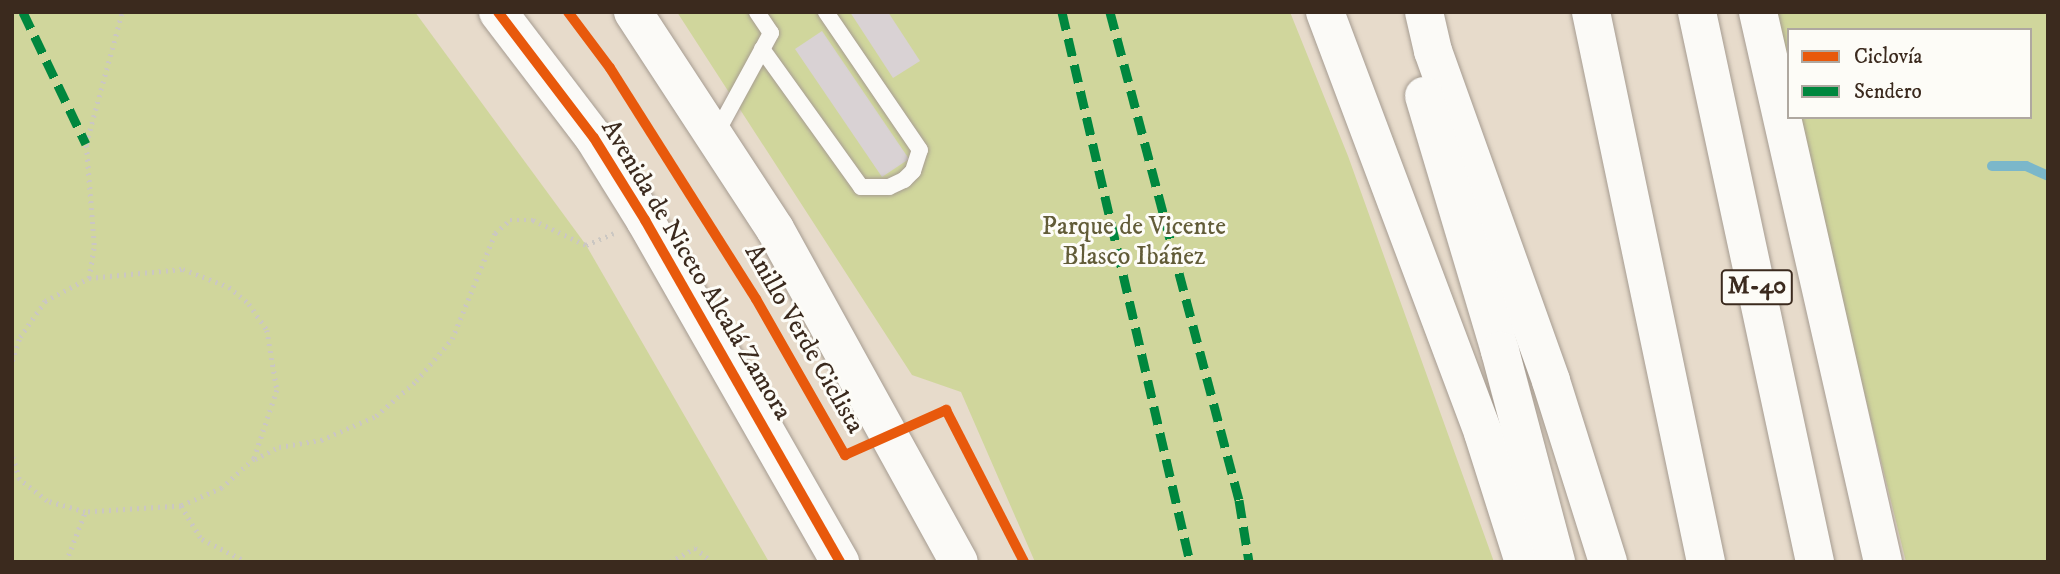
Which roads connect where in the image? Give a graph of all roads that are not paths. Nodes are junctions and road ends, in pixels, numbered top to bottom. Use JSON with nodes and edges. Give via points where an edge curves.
{"nodes":[{"id":1,"x":498,"y":12,"type":"edge"},
{"id":2,"x":633,"y":12,"type":"edge"},
{"id":3,"x":757,"y":12,"type":"edge"},
{"id":4,"x":826,"y":12,"type":"edge"},
{"id":5,"x":1325,"y":12,"type":"edge"},
{"id":6,"x":1403,"y":12,"type":"edge"},
{"id":7,"x":1424,"y":12,"type":"edge"},
{"id":8,"x":1578,"y":12,"type":"edge"},
{"id":9,"x":1591,"y":12,"type":"edge"},
{"id":10,"x":1697,"y":12,"type":"edge"},
{"id":11,"x":1758,"y":12,"type":"edge"},
{"id":12,"x":762,"y":49,"type":"junction"},
{"id":13,"x":1615,"y":131,"type":"junction"},
{"id":14,"x":715,"y":136,"type":"junction"},
{"id":15,"x":840,"y":562,"type":"edge"},
{"id":16,"x":959,"y":562,"type":"edge"},
{"id":17,"x":1524,"y":562,"type":"edge"},
{"id":18,"x":1556,"y":562,"type":"edge"},
{"id":19,"x":1608,"y":562,"type":"edge"},
{"id":20,"x":1706,"y":562,"type":"edge"},
{"id":21,"x":1815,"y":562,"type":"edge"},
{"id":22,"x":1883,"y":562,"type":"edge"}],
"edges":[{"from":1,"to":15,"type":"main road","name":"Avenida de Niceto Alcalá Zamora","via":[[594,138],[645,220]]},
{"from":2,"to":14,"type":"main road"},
{"from":3,"to":12,"type":"lane","via":[[771,33]]},
{"from":4,"to":12,"type":"lane","via":[[920,150],[913,171],[904,180],[889,187],[861,187]]},
{"from":5,"to":17,"type":"main road","via":[[1483,432]]},
{"from":6,"to":18,"type":"main road"},
{"from":7,"to":19,"type":"main road","via":[[1433,51],[1550,381]]},
{"from":8,"to":13,"type":"main road"},
{"from":9,"to":13,"type":"main road"},
{"from":10,"to":21,"type":"main road","number":"M-40"},
{"from":11,"to":22,"type":"main road"},
{"from":12,"to":14,"type":"lane"},
{"from":13,"to":20,"type":"main road"},
{"from":14,"to":16,"type":"main road","via":[[775,229]]}]}
